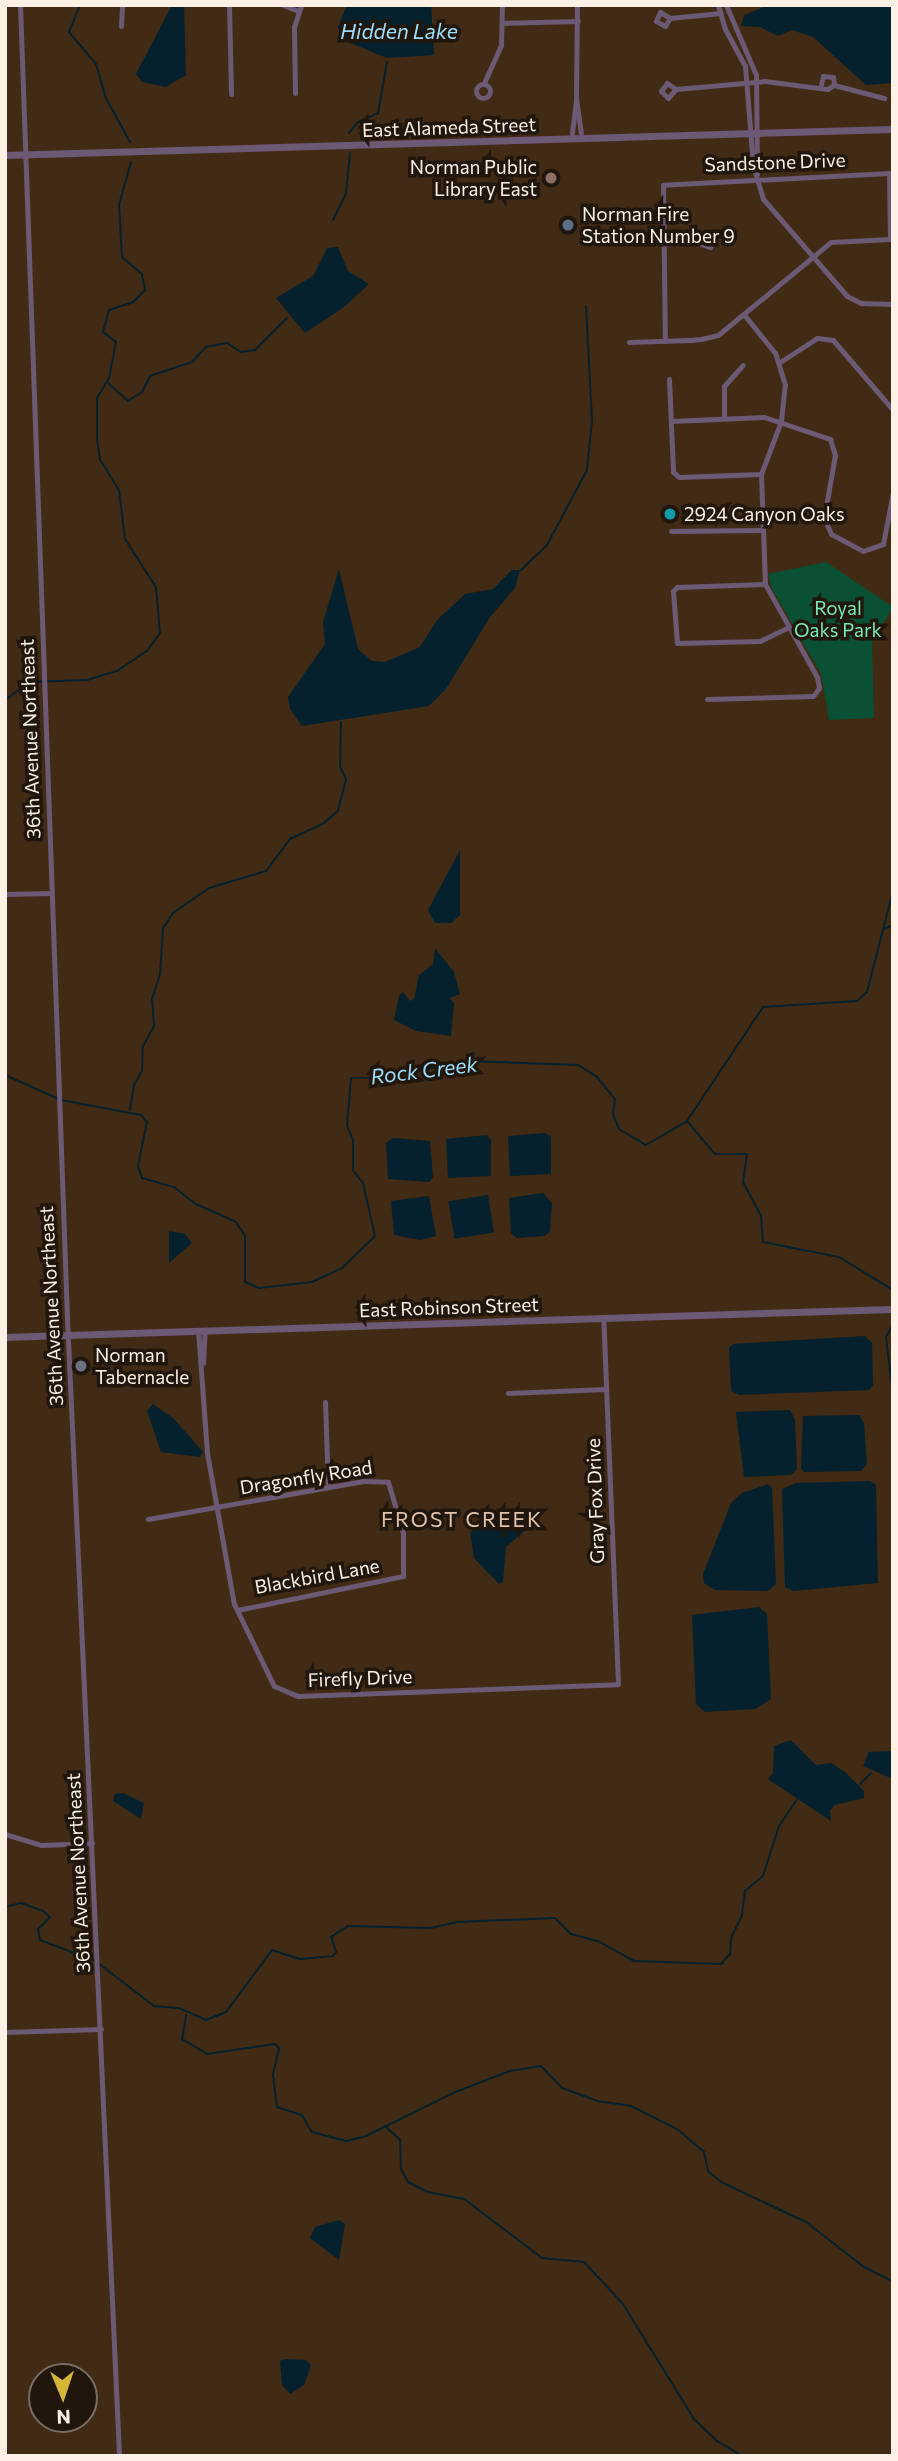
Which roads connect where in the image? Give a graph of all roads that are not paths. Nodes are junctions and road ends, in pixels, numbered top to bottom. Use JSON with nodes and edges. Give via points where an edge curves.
{"nodes":[{"id":1,"x":20,"y":5,"type":"edge"},
{"id":2,"x":122,"y":5,"type":"edge"},
{"id":3,"x":229,"y":5,"type":"edge"},
{"id":4,"x":283,"y":5,"type":"edge"},
{"id":5,"x":502,"y":5,"type":"edge"},
{"id":6,"x":577,"y":5,"type":"edge"},
{"id":7,"x":718,"y":5,"type":"edge"},
{"id":8,"x":300,"y":8,"type":"edge"},
{"id":9,"x":727,"y":8,"type":"edge"},
{"id":10,"x":719,"y":13,"type":"junction"},
{"id":11,"x":670,"y":18,"type":"dead end"},
{"id":12,"x":578,"y":21,"type":"junction"},
{"id":13,"x":502,"y":23,"type":"junction"},
{"id":14,"x":121,"y":26,"type":"dead end"},
{"id":15,"x":756,"y":82,"type":"junction"},
{"id":16,"x":484,"y":83,"type":"dead end"},
{"id":17,"x":748,"y":83,"type":"junction"},
{"id":18,"x":821,"y":85,"type":"junction"},
{"id":19,"x":834,"y":85,"type":"junction"},
{"id":20,"x":676,"y":89,"type":"dead end"},
{"id":21,"x":295,"y":93,"type":"dead end"},
{"id":22,"x":231,"y":94,"type":"dead end"},
{"id":23,"x":576,"y":98,"type":"junction"},
{"id":24,"x":884,"y":98,"type":"dead end"},
{"id":25,"x":893,"y":129,"type":"edge"},
{"id":26,"x":572,"y":133,"type":"dead end"},
{"id":27,"x":581,"y":133,"type":"dead end"},
{"id":28,"x":754,"y":135,"type":"junction"},
{"id":29,"x":5,"y":155,"type":"edge"},
{"id":30,"x":25,"y":155,"type":"junction"},
{"id":31,"x":757,"y":178,"type":"junction"},
{"id":32,"x":656,"y":179,"type":"dead end"},
{"id":33,"x":663,"y":185,"type":"junction"},
{"id":34,"x":663,"y":244,"type":"junction"},
{"id":35,"x":710,"y":247,"type":"dead end"},
{"id":36,"x":813,"y":258,"type":"junction"},
{"id":37,"x":893,"y":304,"type":"edge"},
{"id":38,"x":745,"y":316,"type":"junction"},
{"id":39,"x":665,"y":341,"type":"junction"},
{"id":40,"x":629,"y":342,"type":"dead end"},
{"id":41,"x":780,"y":362,"type":"junction"},
{"id":42,"x":743,"y":365,"type":"dead end"},
{"id":43,"x":669,"y":379,"type":"dead end"},
{"id":44,"x":893,"y":410,"type":"edge"},
{"id":45,"x":724,"y":418,"type":"junction"},
{"id":46,"x":671,"y":421,"type":"junction"},
{"id":47,"x":781,"y":421,"type":"junction"},
{"id":48,"x":761,"y":474,"type":"junction"},
{"id":49,"x":893,"y":492,"type":"edge"},
{"id":50,"x":761,"y":530,"type":"junction"},
{"id":51,"x":671,"y":531,"type":"dead end"},
{"id":52,"x":765,"y":584,"type":"junction"},
{"id":53,"x":789,"y":627,"type":"junction"},
{"id":54,"x":707,"y":699,"type":"dead end"},
{"id":55,"x":51,"y":893,"type":"junction"},
{"id":56,"x":5,"y":894,"type":"edge"},
{"id":57,"x":893,"y":1309,"type":"edge"},
{"id":58,"x":603,"y":1318,"type":"junction"},
{"id":59,"x":201,"y":1330,"type":"junction"},
{"id":60,"x":68,"y":1335,"type":"junction"},
{"id":61,"x":5,"y":1337,"type":"edge"},
{"id":62,"x":606,"y":1389,"type":"junction"},
{"id":63,"x":508,"y":1393,"type":"dead end"},
{"id":64,"x":325,"y":1402,"type":"dead end"},
{"id":65,"x":328,"y":1487,"type":"junction"},
{"id":66,"x":216,"y":1507,"type":"junction"},
{"id":67,"x":148,"y":1519,"type":"dead end"},
{"id":68,"x":404,"y":1576,"type":"joint"},
{"id":69,"x":237,"y":1610,"type":"junction"},
{"id":70,"x":618,"y":1684,"type":"joint"},
{"id":71,"x":5,"y":1834,"type":"edge"},
{"id":72,"x":92,"y":1843,"type":"junction"},
{"id":73,"x":101,"y":2028,"type":"junction"},
{"id":74,"x":5,"y":2032,"type":"edge"},
{"id":75,"x":119,"y":2456,"type":"edge"}],
"edges":[{"from":1,"to":30,"type":"street","name":"36th Avenue Northeast"},
{"from":2,"to":14,"type":"street"},
{"from":3,"to":22,"type":"street"},
{"from":4,"to":8,"type":"street"},
{"from":5,"to":13,"type":"street"},
{"from":6,"to":12,"type":"street"},
{"from":7,"to":10,"type":"street"},
{"from":8,"to":21,"type":"street","via":[[294,38]]},
{"from":9,"to":10,"type":"street"},
{"from":9,"to":15,"type":"street","via":[[752,61]]},
{"from":10,"to":11,"type":"street"},
{"from":10,"to":17,"type":"street","via":[[743,60]]},
{"from":12,"to":13,"type":"street"},
{"from":12,"to":23,"type":"street"},
{"from":13,"to":16,"type":"street","via":[[499,52]]},
{"from":15,"to":17,"type":"street"},
{"from":15,"to":18,"type":"street"},
{"from":15,"to":28,"type":"street"},
{"from":17,"to":20,"type":"street"},
{"from":17,"to":28,"type":"street"},
{"from":18,"to":19,"type":"street","via":[[827,89]]},
{"from":18,"to":19,"type":"street","via":[[821,77],[829,75]]},
{"from":19,"to":24,"type":"street"},
{"from":23,"to":26,"type":"street"},
{"from":23,"to":27,"type":"street"},
{"from":25,"to":28,"type":"street","name":"East Alameda Street"},
{"from":28,"to":30,"type":"street","name":"East Alameda Street"},
{"from":28,"to":31,"type":"street"},
{"from":29,"to":30,"type":"street","name":"East Alameda Street"},
{"from":30,"to":55,"type":"street","name":"36th Avenue Northeast"},
{"from":31,"to":33,"type":"street","name":"Sandstone Drive"},
{"from":31,"to":36,"type":"street","via":[[767,205]]},
{"from":31,"to":36,"type":"street","name":"Sandstone Drive","via":[[889,173],[890,239],[842,239]]},
{"from":32,"to":33,"type":"street"},
{"from":33,"to":34,"type":"street"},
{"from":34,"to":35,"type":"street"},
{"from":34,"to":39,"type":"street"},
{"from":36,"to":37,"type":"street","via":[[852,300]]},
{"from":36,"to":38,"type":"street"},
{"from":38,"to":39,"type":"street","via":[[713,337]]},
{"from":38,"to":41,"type":"street"},
{"from":39,"to":40,"type":"street"},
{"from":41,"to":44,"type":"street","via":[[817,338],[833,340]]},
{"from":41,"to":47,"type":"street","via":[[785,385]]},
{"from":42,"to":45,"type":"street","via":[[724,386]]},
{"from":43,"to":46,"type":"street"},
{"from":45,"to":46,"type":"street"},
{"from":45,"to":47,"type":"street"},
{"from":46,"to":48,"type":"street","via":[[673,472],[679,477]]},
{"from":47,"to":48,"type":"street"},
{"from":47,"to":49,"type":"street","via":[[821,433],[834,446],[824,518],[831,534],[863,551],[877,548],[887,533]]},
{"from":48,"to":50,"type":"street"},
{"from":50,"to":51,"type":"street"},
{"from":50,"to":52,"type":"street"},
{"from":52,"to":53,"type":"street"},
{"from":52,"to":53,"type":"street","via":[[677,587],[673,591],[677,643],[760,641]]},
{"from":53,"to":54,"type":"street","via":[[817,677],[817,693]]},
{"from":55,"to":56,"type":"street"},
{"from":55,"to":60,"type":"street","name":"36th Avenue Northeast"},
{"from":57,"to":58,"type":"street","name":"East Robinson Street"},
{"from":58,"to":59,"type":"street","name":"East Robinson Street"},
{"from":58,"to":62,"type":"street","name":"Gray Fox Drive"},
{"from":59,"to":60,"type":"street","name":"East Robinson Street"},
{"from":59,"to":66,"type":"street","name":"Firefly Drive","via":[[206,1445]]},
{"from":60,"to":61,"type":"street","name":"East Robinson Street"},
{"from":60,"to":72,"type":"street","name":"36th Avenue Northeast"},
{"from":62,"to":63,"type":"street"},
{"from":62,"to":70,"type":"street","name":"Gray Fox Drive"},
{"from":64,"to":65,"type":"street"},
{"from":65,"to":66,"type":"street","name":"Dragonfly Road"},
{"from":65,"to":68,"type":"street","name":"Dragonfly Road","via":[[388,1482],[403,1533]]},
{"from":66,"to":67,"type":"street","name":"Dragonfly Road"},
{"from":66,"to":69,"type":"street","name":"Firefly Drive"},
{"from":68,"to":69,"type":"street","name":"Blackbird Lane"},
{"from":69,"to":70,"type":"street","name":"Firefly Drive","via":[[274,1686],[290,1695]]},
{"from":71,"to":72,"type":"street","via":[[41,1845]]},
{"from":72,"to":73,"type":"street","name":"36th Avenue Northeast"},
{"from":73,"to":74,"type":"street"},
{"from":73,"to":75,"type":"street","name":"36th Avenue Northeast"}]}
